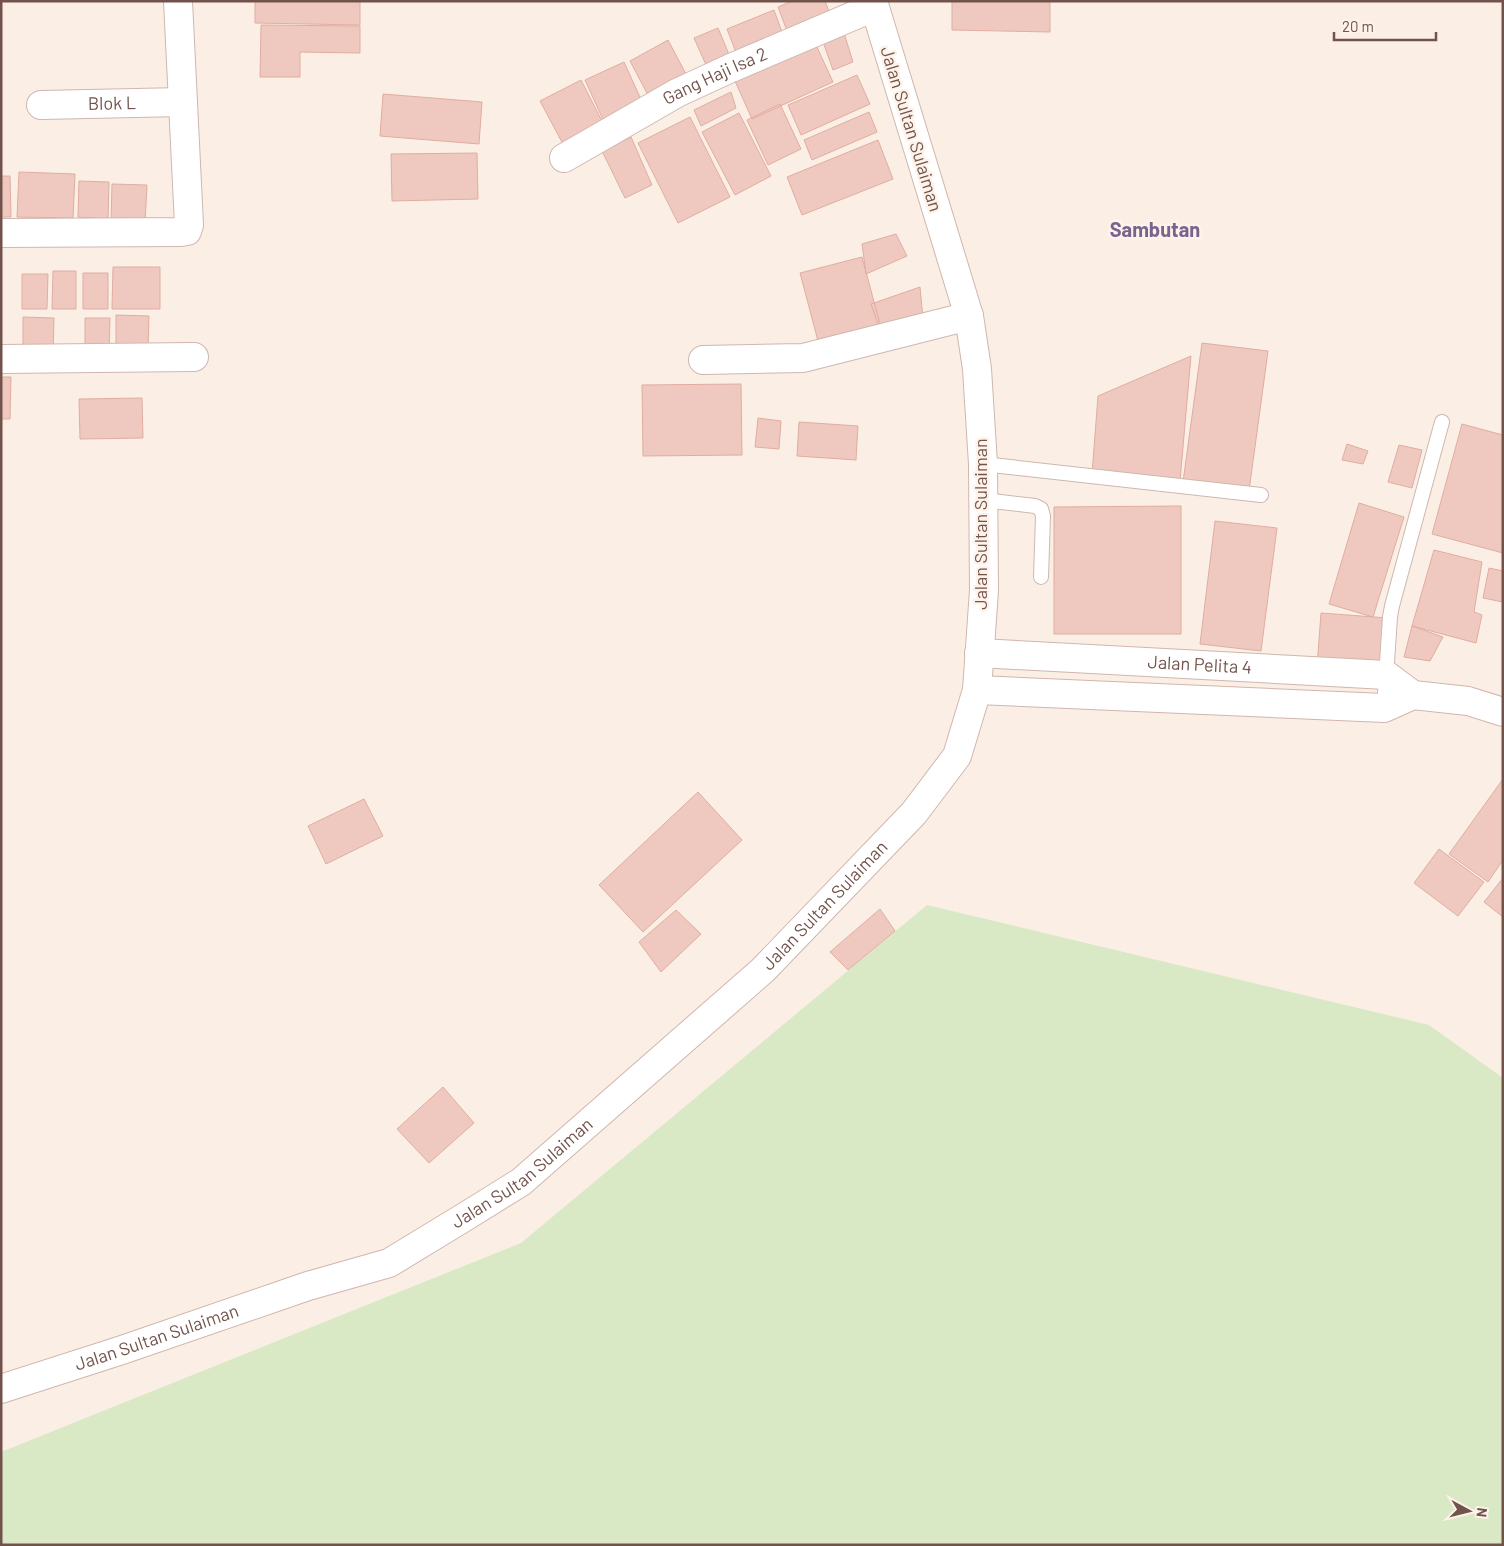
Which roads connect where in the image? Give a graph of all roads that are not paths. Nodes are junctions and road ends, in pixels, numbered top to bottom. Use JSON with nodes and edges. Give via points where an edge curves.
{"nodes":[{"id":1,"x":178,"y":1,"type":"edge"},
{"id":2,"x":873,"y":4,"type":"edge"},
{"id":3,"x":183,"y":102,"type":"junction"},
{"id":4,"x":41,"y":105,"type":"dead end"},
{"id":5,"x":564,"y":158,"type":"dead end"},
{"id":6,"x":1,"y":233,"type":"edge"},
{"id":7,"x":969,"y":316,"type":"junction"},
{"id":8,"x":194,"y":357,"type":"dead end"},
{"id":9,"x":1,"y":359,"type":"edge"},
{"id":10,"x":703,"y":360,"type":"dead end"},
{"id":11,"x":1442,"y":422,"type":"dead end"},
{"id":12,"x":983,"y":464,"type":"junction"},
{"id":13,"x":1261,"y":495,"type":"dead end"},
{"id":14,"x":984,"y":500,"type":"junction"},
{"id":15,"x":1041,"y":577,"type":"dead end"},
{"id":16,"x":980,"y":653,"type":"junction"},
{"id":17,"x":1386,"y":675,"type":"junction"},
{"id":18,"x":976,"y":690,"type":"junction"},
{"id":19,"x":1413,"y":695,"type":"junction"},
{"id":20,"x":1384,"y":708,"type":"junction"},
{"id":21,"x":1503,"y":712,"type":"edge"},
{"id":22,"x":1,"y":1389,"type":"edge"}],
"edges":[{"from":1,"to":3,"type":"street"},
{"from":2,"to":5,"type":"street","name":"Gang Haji Isa 2","via":[[676,93]]},
{"from":2,"to":7,"type":"street","name":"Jalan Sultan Sulaiman"},
{"from":3,"to":4,"type":"street","name":"Blok L"},
{"from":3,"to":6,"type":"street","via":[[187,230]]},
{"from":7,"to":10,"type":"street","via":[[803,358]]},
{"from":7,"to":12,"type":"street","name":"Jalan Sultan Sulaiman","via":[[977,369]]},
{"from":8,"to":9,"type":"street"},
{"from":11,"to":17,"type":"lane","via":[[1392,606]]},
{"from":12,"to":13,"type":"lane"},
{"from":12,"to":14,"type":"street","name":"Jalan Sultan Sulaiman"},
{"from":14,"to":15,"type":"lane","via":[[1041,509]]},
{"from":14,"to":16,"type":"street","name":"Jalan Sultan Sulaiman"},
{"from":16,"to":17,"type":"street","name":"Jalan Pelita 4"},
{"from":16,"to":18,"type":"street","name":"Jalan Sultan Sulaiman"},
{"from":17,"to":19,"type":"street"},
{"from":17,"to":20,"type":"lane"},
{"from":18,"to":20,"type":"street","name":"Jalan Pelita 4"},
{"from":18,"to":22,"type":"street","name":"Jalan Sultan Sulaiman","via":[[957,756],[914,814],[763,970],[521,1182],[389,1263],[308,1286]]},
{"from":19,"to":20,"type":"street","name":"Jalan Pelita 4"},
{"from":19,"to":21,"type":"street","via":[[1468,701]]}]}
